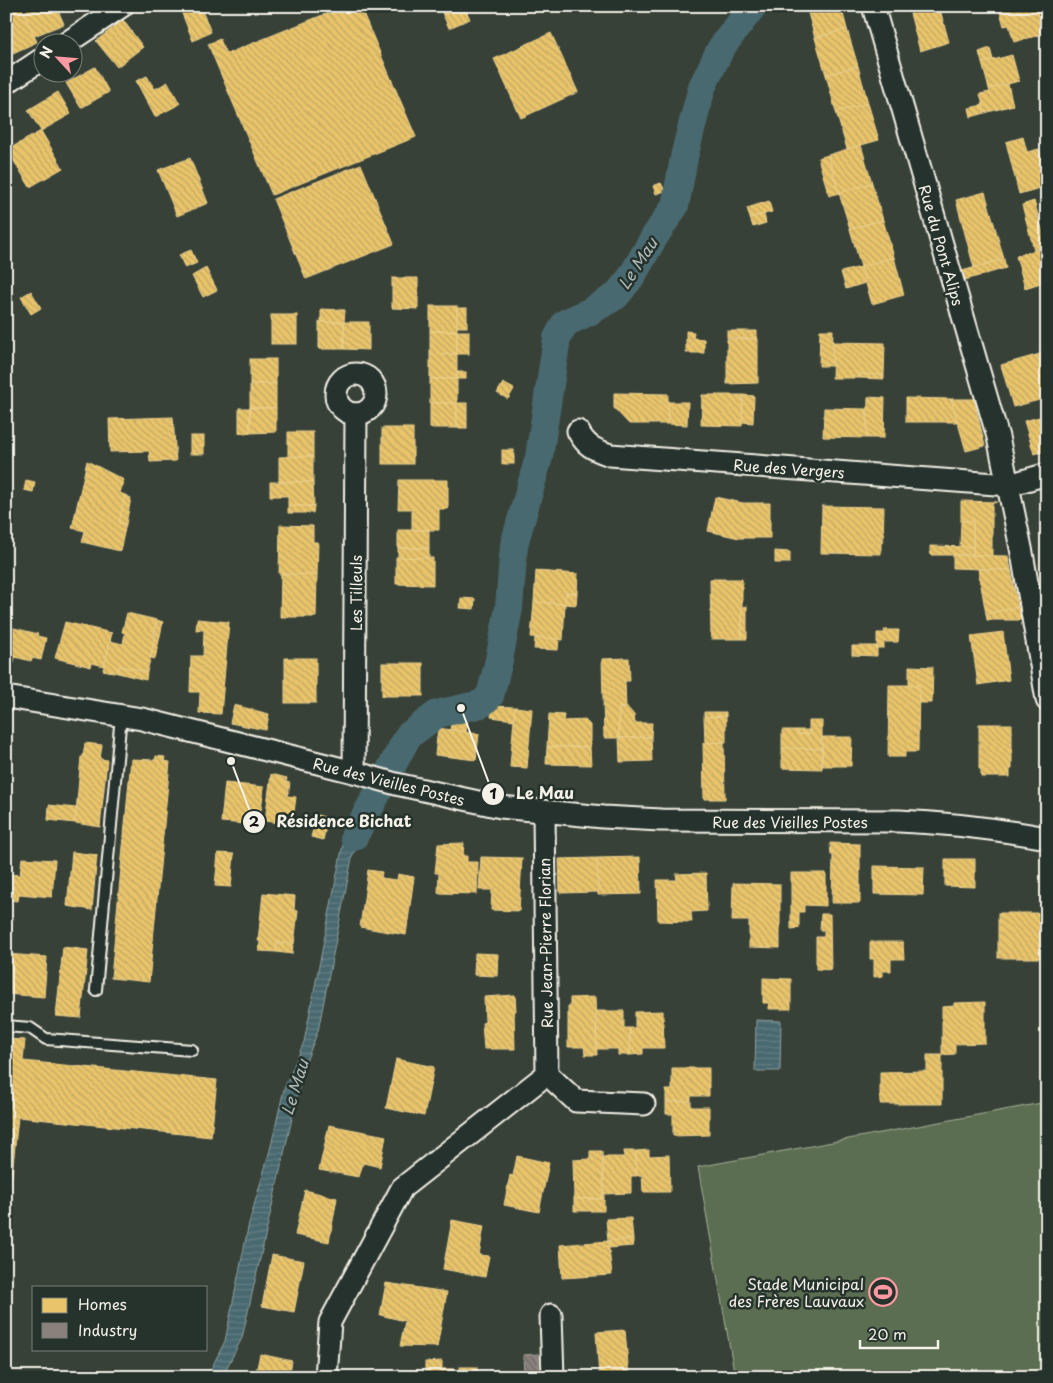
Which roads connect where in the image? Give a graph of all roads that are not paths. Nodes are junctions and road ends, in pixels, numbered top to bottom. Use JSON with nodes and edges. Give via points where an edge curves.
{"nodes":[{"id":1,"x":122,"y":6,"type":"edge"},
{"id":2,"x":874,"y":6,"type":"edge"},
{"id":3,"x":82,"y":33,"type":"edge"},
{"id":4,"x":32,"y":66,"type":"edge"},
{"id":5,"x":6,"y":83,"type":"edge"},
{"id":6,"x":356,"y":414,"type":"dead end"},
{"id":7,"x":578,"y":431,"type":"dead end"},
{"id":8,"x":1047,"y":474,"type":"edge"},
{"id":9,"x":1009,"y":485,"type":"junction"},
{"id":10,"x":6,"y":697,"type":"edge"},
{"id":11,"x":1047,"y":700,"type":"edge"},
{"id":12,"x":121,"y":715,"type":"junction"},
{"id":13,"x":354,"y":772,"type":"junction"},
{"id":14,"x":544,"y":812,"type":"junction"},
{"id":15,"x":1047,"y":838,"type":"edge"},
{"id":16,"x":96,"y":990,"type":"dead end"},
{"id":17,"x":6,"y":1026,"type":"edge"},
{"id":18,"x":192,"y":1050,"type":"dead end"},
{"id":19,"x":546,"y":1074,"type":"junction"},
{"id":20,"x":644,"y":1104,"type":"dead end"},
{"id":21,"x":551,"y":1315,"type":"dead end"},
{"id":22,"x":326,"y":1377,"type":"edge"},
{"id":23,"x":553,"y":1377,"type":"edge"}],
"edges":[{"from":1,"to":3,"type":"street"},
{"from":2,"to":9,"type":"street","name":"Rue du Pont Alips","via":[[996,427]]},
{"from":4,"to":5,"type":"street"},
{"from":6,"to":13,"type":"street","name":"Les Tilleuls"},
{"from":7,"to":9,"type":"street","name":"Rue des Vergers","via":[[585,443],[610,455]]},
{"from":8,"to":9,"type":"street"},
{"from":9,"to":11,"type":"street","name":"Rue du Pont Alips"},
{"from":10,"to":12,"type":"street","name":"Rue des Vieilles Postes"},
{"from":12,"to":13,"type":"street","name":"Rue des Vieilles Postes"},
{"from":12,"to":16,"type":"lane"},
{"from":13,"to":14,"type":"street","name":"Rue des Vieilles Postes","via":[[501,807]]},
{"from":14,"to":15,"type":"street","name":"Rue des Vieilles Postes","via":[[661,820],[927,822]]},
{"from":14,"to":19,"type":"street","name":"Rue Jean-Pierre Florian"},
{"from":17,"to":18,"type":"lane","via":[[30,1028],[46,1039]]},
{"from":19,"to":20,"type":"street","via":[[576,1101]]},
{"from":19,"to":22,"type":"street","via":[[402,1188],[330,1322]]},
{"from":21,"to":23,"type":"street"}]}
